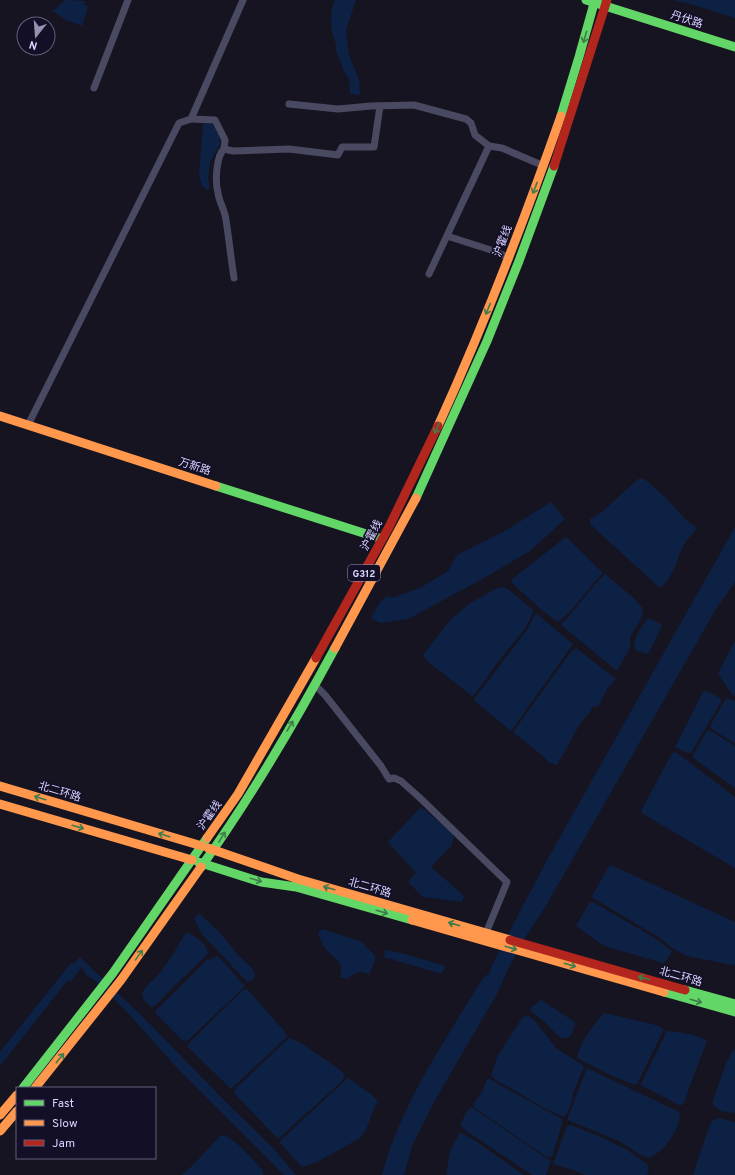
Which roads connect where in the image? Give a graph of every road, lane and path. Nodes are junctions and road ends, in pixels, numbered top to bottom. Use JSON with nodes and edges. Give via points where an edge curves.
{"nodes":[{"id":1,"x":128,"y":0,"type":"edge"},
{"id":2,"x":243,"y":0,"type":"edge"},
{"id":3,"x":592,"y":1,"type":"edge"},
{"id":4,"x":606,"y":3,"type":"edge"},
{"id":5,"x":735,"y":47,"type":"edge"},
{"id":6,"x":94,"y":88,"type":"dead end"},
{"id":7,"x":289,"y":104,"type":"dead end"},
{"id":8,"x":380,"y":106,"type":"junction"},
{"id":9,"x":191,"y":119,"type":"junction"},
{"id":10,"x":489,"y":146,"type":"junction"},
{"id":11,"x":224,"y":148,"type":"junction"},
{"id":12,"x":544,"y":166,"type":"junction"},
{"id":13,"x":553,"y":171,"type":"junction"},
{"id":14,"x":447,"y":236,"type":"junction"},
{"id":15,"x":509,"y":258,"type":"junction"},
{"id":16,"x":429,"y":274,"type":"dead end"},
{"id":17,"x":234,"y":278,"type":"dead end"},
{"id":18,"x":0,"y":416,"type":"edge"},
{"id":19,"x":28,"y":425,"type":"junction"},
{"id":20,"x":382,"y":539,"type":"junction"},
{"id":21,"x":315,"y":685,"type":"junction"},
{"id":22,"x":0,"y":786,"type":"edge"},
{"id":23,"x":0,"y":804,"type":"edge"},
{"id":24,"x":202,"y":846,"type":"junction"},
{"id":25,"x":213,"y":850,"type":"junction"},
{"id":26,"x":192,"y":860,"type":"junction"},
{"id":27,"x":203,"y":864,"type":"junction"},
{"id":28,"x":489,"y":936,"type":"junction"},
{"id":29,"x":534,"y":951,"type":"junction"},
{"id":30,"x":735,"y":1004,"type":"edge"},
{"id":31,"x":735,"y":1012,"type":"edge"},
{"id":32,"x":24,"y":1087,"type":"edge"},
{"id":33,"x":36,"y":1087,"type":"edge"},
{"id":34,"x":16,"y":1096,"type":"edge"},
{"id":35,"x":16,"y":1112,"type":"edge"},
{"id":36,"x":0,"y":1115,"type":"edge"},
{"id":37,"x":0,"y":1131,"type":"edge"}],
"edges":[{"from":1,"to":6,"type":"street"},
{"from":2,"to":9,"type":"street"},
{"from":3,"to":4,"type":"main road","name":"丹伏路"},
{"from":3,"to":12,"type":"main road","name":"沪霍线","number":"G312","one_way":true,"via":[[580,54]]},
{"from":4,"to":5,"type":"main road","name":"丹伏路"},
{"from":4,"to":13,"type":"main road","name":"沪霍线","number":"G312"},
{"from":7,"to":8,"type":"street","via":[[338,109]]},
{"from":8,"to":10,"type":"street","via":[[414,105],[466,119],[471,123],[475,135]]},
{"from":8,"to":11,"type":"street","via":[[374,147],[342,147],[338,155],[289,149],[233,151]]},
{"from":9,"to":11,"type":"street","via":[[215,120],[225,140]]},
{"from":9,"to":19,"type":"street","via":[[179,123]]},
{"from":10,"to":12,"type":"street","via":[[502,148]]},
{"from":10,"to":14,"type":"street"},
{"from":11,"to":17,"type":"street","via":[[220,152],[218,162],[218,194],[226,218]]},
{"from":12,"to":13,"type":"main road"},
{"from":12,"to":15,"type":"main road","name":"沪霍线","number":"G312","one_way":true},
{"from":13,"to":21,"type":"main road","name":"沪霍线","number":"G312","via":[[487,341],[448,429],[410,510]]},
{"from":14,"to":15,"type":"street"},
{"from":14,"to":16,"type":"street"},
{"from":15,"to":20,"type":"main road","name":"沪霍线","number":"G312","one_way":true,"via":[[439,424]]},
{"from":18,"to":19,"type":"main road","name":"万新路"},
{"from":19,"to":20,"type":"main road","name":"万新路"},
{"from":20,"to":24,"type":"main road","name":"沪霍线","number":"G312","via":[[238,794]]},
{"from":25,"to":21,"type":"main road","name":"沪霍线","number":"G312","one_way":true},
{"from":21,"to":28,"type":"street","via":[[389,779],[401,781],[411,789],[507,882]]},
{"from":24,"to":22,"type":"main road","name":"北二环路","one_way":true},
{"from":23,"to":26,"type":"main road","name":"北二环路","one_way":true},
{"from":24,"to":25,"type":"main road","name":"北二环路"},
{"from":24,"to":26,"type":"main road","name":"沪霍线","number":"G312"},
{"from":25,"to":27,"type":"main road","name":"沪霍线","number":"G312"},
{"from":28,"to":25,"type":"main road","name":"北二环路","one_way":true,"via":[[298,879]]},
{"from":26,"to":27,"type":"main road","name":"北二环路"},
{"from":26,"to":32,"type":"main road","name":"沪霍线","number":"G312","via":[[113,973]]},
{"from":27,"to":28,"type":"main road","name":"北二环路","one_way":true,"via":[[261,882],[296,887]]},
{"from":33,"to":27,"type":"main road","name":"沪霍线","number":"G312","one_way":true,"via":[[121,980]]},
{"from":28,"to":29,"type":"main road","name":"北二环路"},
{"from":30,"to":29,"type":"main road","name":"北二环路","one_way":true},
{"from":29,"to":31,"type":"main road","name":"北二环路","one_way":true},
{"from":34,"to":36,"type":"main road"},
{"from":35,"to":37,"type":"main road"}]}
